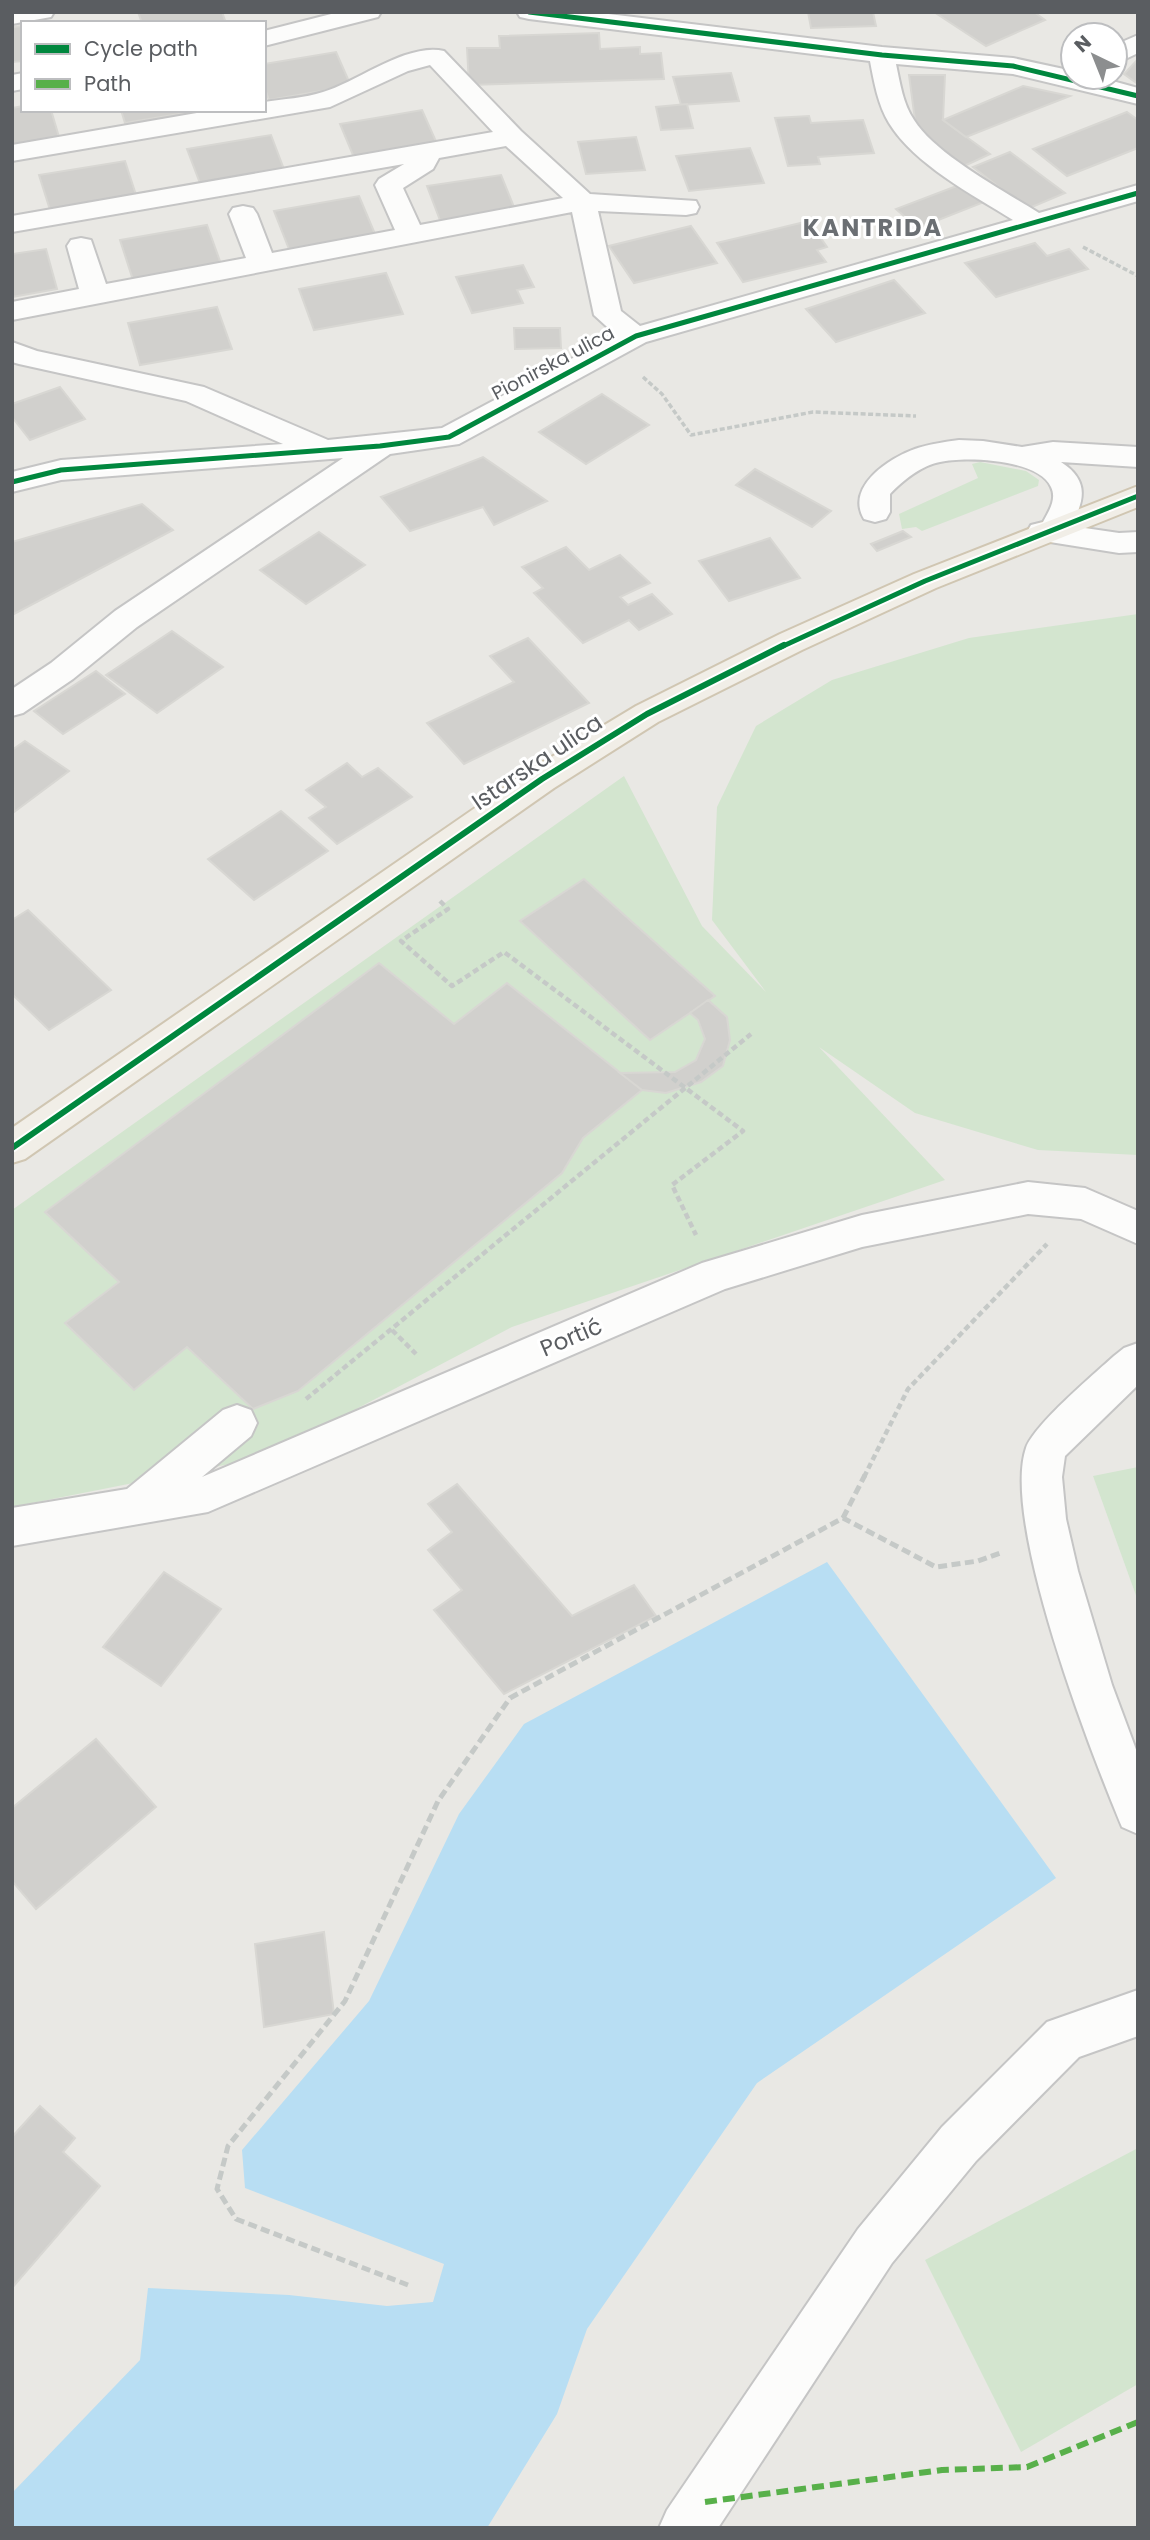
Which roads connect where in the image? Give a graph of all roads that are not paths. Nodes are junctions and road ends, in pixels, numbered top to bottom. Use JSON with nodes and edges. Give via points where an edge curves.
{"nodes":[{"id":1,"x":42,"y":12,"type":"edge"},
{"id":2,"x":369,"y":12,"type":"edge"},
{"id":3,"x":529,"y":12,"type":"edge"},
{"id":4,"x":12,"y":17,"type":"edge"},
{"id":5,"x":266,"y":38,"type":"edge"},
{"id":6,"x":881,"y":55,"type":"junction"},
{"id":7,"x":1059,"y":74,"type":"edge"},
{"id":8,"x":266,"y":109,"type":"edge"},
{"id":9,"x":92,"y":112,"type":"edge"},
{"id":10,"x":247,"y":112,"type":"edge"},
{"id":11,"x":512,"y":136,"type":"junction"},
{"id":12,"x":99,"y":138,"type":"junction"},
{"id":13,"x":429,"y":151,"type":"junction"},
{"id":14,"x":12,"y":153,"type":"edge"},
{"id":15,"x":1138,"y":193,"type":"edge"},
{"id":16,"x":583,"y":202,"type":"junction"},
{"id":17,"x":686,"y":207,"type":"dead end"},
{"id":18,"x":243,"y":214,"type":"dead end"},
{"id":19,"x":15,"y":216,"type":"edge"},
{"id":20,"x":1033,"y":221,"type":"junction"},
{"id":21,"x":411,"y":235,"type":"junction"},
{"id":22,"x":81,"y":246,"type":"dead end"},
{"id":23,"x":262,"y":263,"type":"junction"},
{"id":24,"x":95,"y":295,"type":"junction"},
{"id":25,"x":12,"y":311,"type":"edge"},
{"id":26,"x":636,"y":336,"type":"junction"},
{"id":27,"x":12,"y":351,"type":"edge"},
{"id":28,"x":380,"y":446,"type":"junction"},
{"id":29,"x":325,"y":450,"type":"junction"},
{"id":30,"x":1027,"y":456,"type":"junction"},
{"id":31,"x":1138,"y":457,"type":"edge"},
{"id":32,"x":12,"y":482,"type":"edge"},
{"id":33,"x":1136,"y":498,"type":"edge"},
{"id":34,"x":875,"y":512,"type":"dead end"},
{"id":35,"x":1049,"y":530,"type":"junction"},
{"id":36,"x":1138,"y":542,"type":"edge"},
{"id":37,"x":12,"y":705,"type":"edge"},
{"id":38,"x":12,"y":1149,"type":"edge"},
{"id":39,"x":1138,"y":1228,"type":"edge"},
{"id":40,"x":1138,"y":1360,"type":"edge"},
{"id":41,"x":237,"y":1423,"type":"dead end"},
{"id":42,"x":138,"y":1505,"type":"junction"},
{"id":43,"x":12,"y":1527,"type":"edge"},
{"id":44,"x":1138,"y":1812,"type":"edge"},
{"id":45,"x":1138,"y":2013,"type":"edge"},
{"id":46,"x":685,"y":2528,"type":"edge"}],
"edges":[{"from":1,"to":4,"type":"street"},
{"from":2,"to":5,"type":"street"},
{"from":3,"to":6,"type":"street"},
{"from":6,"to":7,"type":"street"},
{"from":6,"to":20,"type":"street","via":[[888,90],[903,125],[930,151]]},
{"from":8,"to":11,"type":"street","via":[[330,99],[399,66],[435,56]]},
{"from":9,"to":12,"type":"street"},
{"from":10,"to":12,"type":"street"},
{"from":11,"to":13,"type":"street"},
{"from":11,"to":16,"type":"street"},
{"from":12,"to":14,"type":"street"},
{"from":13,"to":19,"type":"street"},
{"from":13,"to":21,"type":"street","via":[[424,163],[388,185]]},
{"from":15,"to":20,"type":"street","name":"Pionirska ulica"},
{"from":16,"to":17,"type":"street"},
{"from":16,"to":21,"type":"street"},
{"from":16,"to":26,"type":"street","name":"Pionirska ulica","via":[[608,315]]},
{"from":18,"to":23,"type":"street"},
{"from":20,"to":26,"type":"street","name":"Pionirska ulica"},
{"from":21,"to":23,"type":"street"},
{"from":22,"to":24,"type":"street"},
{"from":23,"to":24,"type":"street"},
{"from":24,"to":25,"type":"street"},
{"from":26,"to":28,"type":"street","name":"Pionirska ulica","via":[[449,438]]},
{"from":27,"to":29,"type":"street","name":"Pionirska ulica","via":[[194,394]]},
{"from":28,"to":29,"type":"street","name":"Pionirska ulica"},
{"from":28,"to":37,"type":"street","name":"Pionirska ulica","via":[[169,588]]},
{"from":29,"to":32,"type":"street","name":"Pionirska ulica","via":[[61,470]]},
{"from":30,"to":31,"type":"street","via":[[1053,452]]},
{"from":30,"to":34,"type":"street","via":[[974,449],[928,455],[886,480],[873,496]]},
{"from":30,"to":35,"type":"street","via":[[1052,470],[1065,486],[1069,505]]},
{"from":33,"to":35,"type":"main road","name":"Istarska ulica"},
{"from":35,"to":36,"type":"street","via":[[1119,543]]},
{"from":35,"to":38,"type":"main road","name":"Istarska ulica","via":[[791,642],[606,738]]},
{"from":39,"to":42,"type":"street","name":"Portić","via":[[1085,1204],[1028,1198],[862,1231],[716,1275],[208,1494]]},
{"from":40,"to":44,"type":"street","via":[[1046,1449],[1039,1482],[1046,1537],[1113,1755]]},
{"from":41,"to":42,"type":"street"},
{"from":42,"to":43,"type":"street","name":"Portić"},
{"from":45,"to":46,"type":"street","via":[[1065,2039],[959,2144],[875,2246]]}]}
